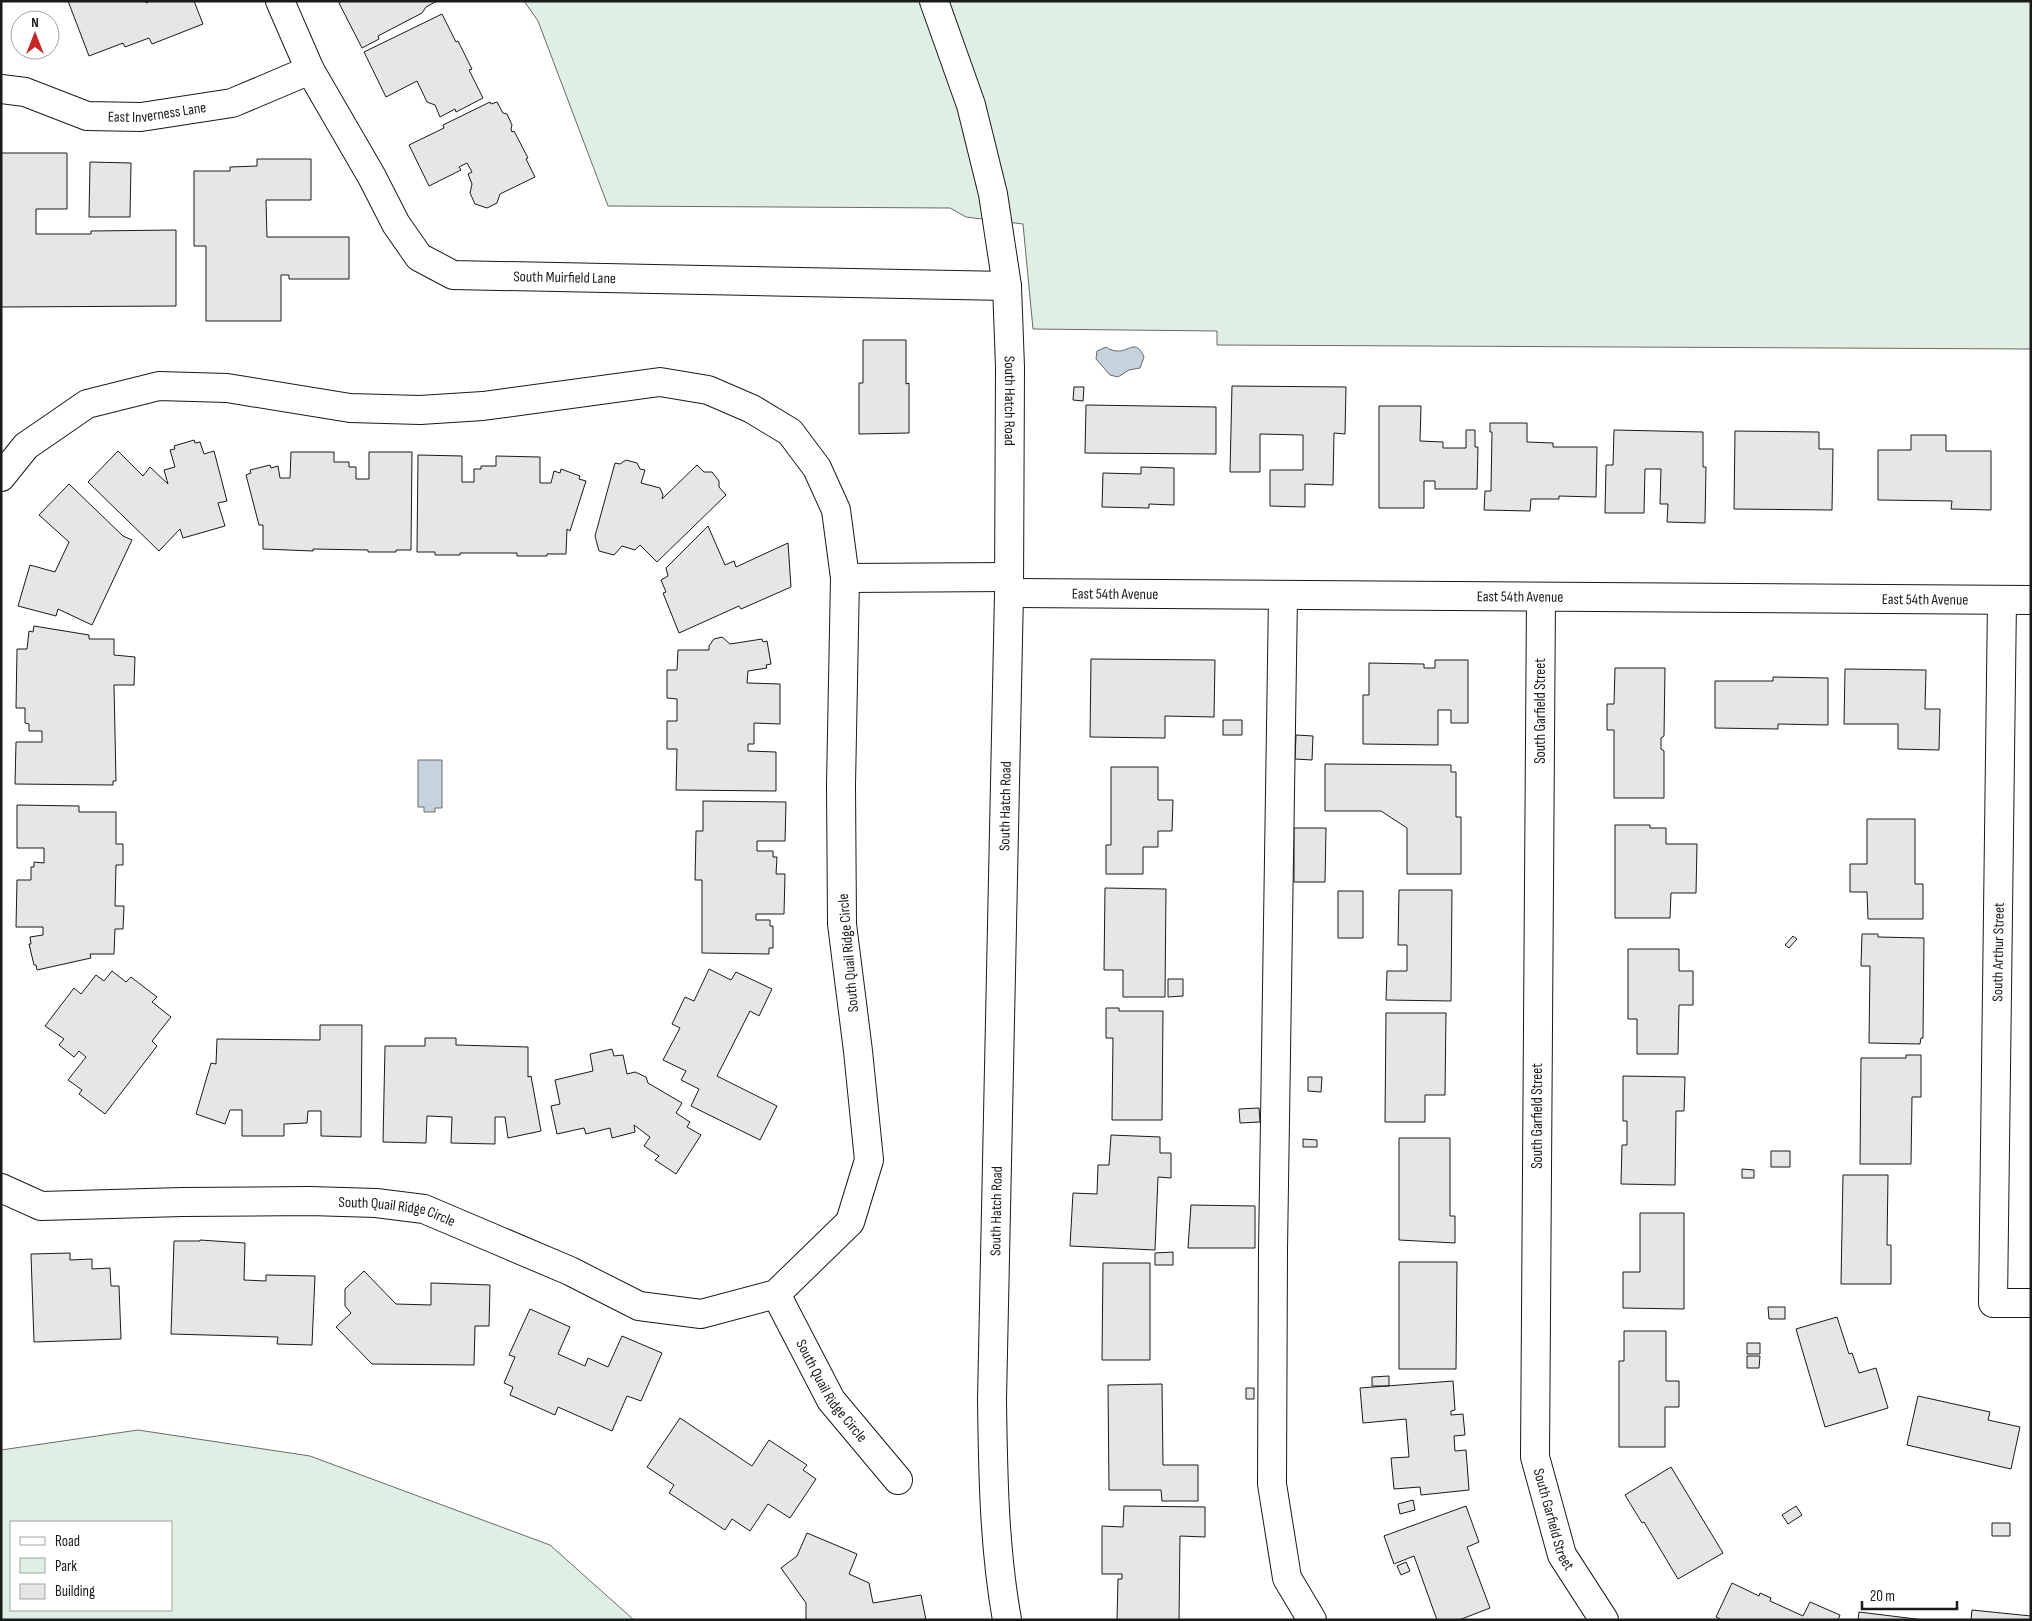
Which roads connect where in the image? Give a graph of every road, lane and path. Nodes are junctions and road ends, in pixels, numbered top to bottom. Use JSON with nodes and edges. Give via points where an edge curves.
{"nodes":[{"id":1,"x":280,"y":1,"type":"edge"},
{"id":2,"x":934,"y":1,"type":"edge"},
{"id":3,"x":310,"y":70,"type":"junction"},
{"id":4,"x":1,"y":88,"type":"edge"},
{"id":5,"x":1007,"y":286,"type":"junction"},
{"id":6,"x":1,"y":477,"type":"edge"},
{"id":7,"x":845,"y":578,"type":"junction"},
{"id":8,"x":1009,"y":585,"type":"junction"},
{"id":9,"x":1283,"y":596,"type":"junction"},
{"id":10,"x":1541,"y":597,"type":"junction"},
{"id":11,"x":2002,"y":600,"type":"junction"},
{"id":12,"x":2031,"y":600,"type":"edge"},
{"id":13,"x":1,"y":1188,"type":"edge"},
{"id":14,"x":776,"y":1294,"type":"junction"},
{"id":15,"x":2031,"y":1303,"type":"edge"},
{"id":16,"x":898,"y":1480,"type":"dead end"},
{"id":17,"x":1007,"y":1620,"type":"edge"},
{"id":18,"x":1312,"y":1620,"type":"edge"},
{"id":19,"x":1604,"y":1620,"type":"edge"}],
"edges":[{"from":1,"to":3,"type":"street","name":"South Muirfield Lane"},
{"from":2,"to":5,"type":"street","name":"South Hatch Road","via":[[971,105],[993,194]]},
{"from":3,"to":4,"type":"street","name":"East Inverness Lane","via":[[232,103],[140,117],[87,116],[25,92]]},
{"from":3,"to":5,"type":"street","name":"South Muirfield Lane","via":[[396,224],[419,257],[453,275]]},
{"from":5,"to":8,"type":"street","name":"South Hatch Road"},
{"from":6,"to":7,"type":"street","name":"South Quail Ridge Circle","via":[[26,446],[87,404],[159,386],[227,388],[350,408],[420,410],[483,406],[660,382],[708,390],[752,409],[790,432],[817,468],[836,510]]},
{"from":7,"to":8,"type":"street","name":"East 54th Avenue"},
{"from":7,"to":14,"type":"street","name":"South Quail Ridge Circle","via":[[842,924],[869,1160],[850,1222]]},
{"from":8,"to":9,"type":"street","name":"East 54th Avenue"},
{"from":8,"to":17,"type":"street","name":"South Hatch Road","via":[[992,1400],[997,1552]]},
{"from":9,"to":10,"type":"street","name":"East 54th Avenue"},
{"from":9,"to":18,"type":"street","via":[[1272,1484],[1287,1578]]},
{"from":10,"to":11,"type":"street","name":"East 54th Avenue"},
{"from":10,"to":19,"type":"street","name":"South Garfield Street","via":[[1535,1457],[1562,1555]]},
{"from":11,"to":12,"type":"street","name":"East 54th Avenue"},
{"from":11,"to":15,"type":"street","name":"South Arthur Street","via":[[1994,1303]]},
{"from":13,"to":14,"type":"street","name":"South Quail Ridge Circle","via":[[41,1206],[376,1202],[424,1209],[440,1215],[639,1306],[701,1314]]},
{"from":14,"to":16,"type":"street","name":"South Quail Ridge Circle","via":[[831,1400]]}]}
